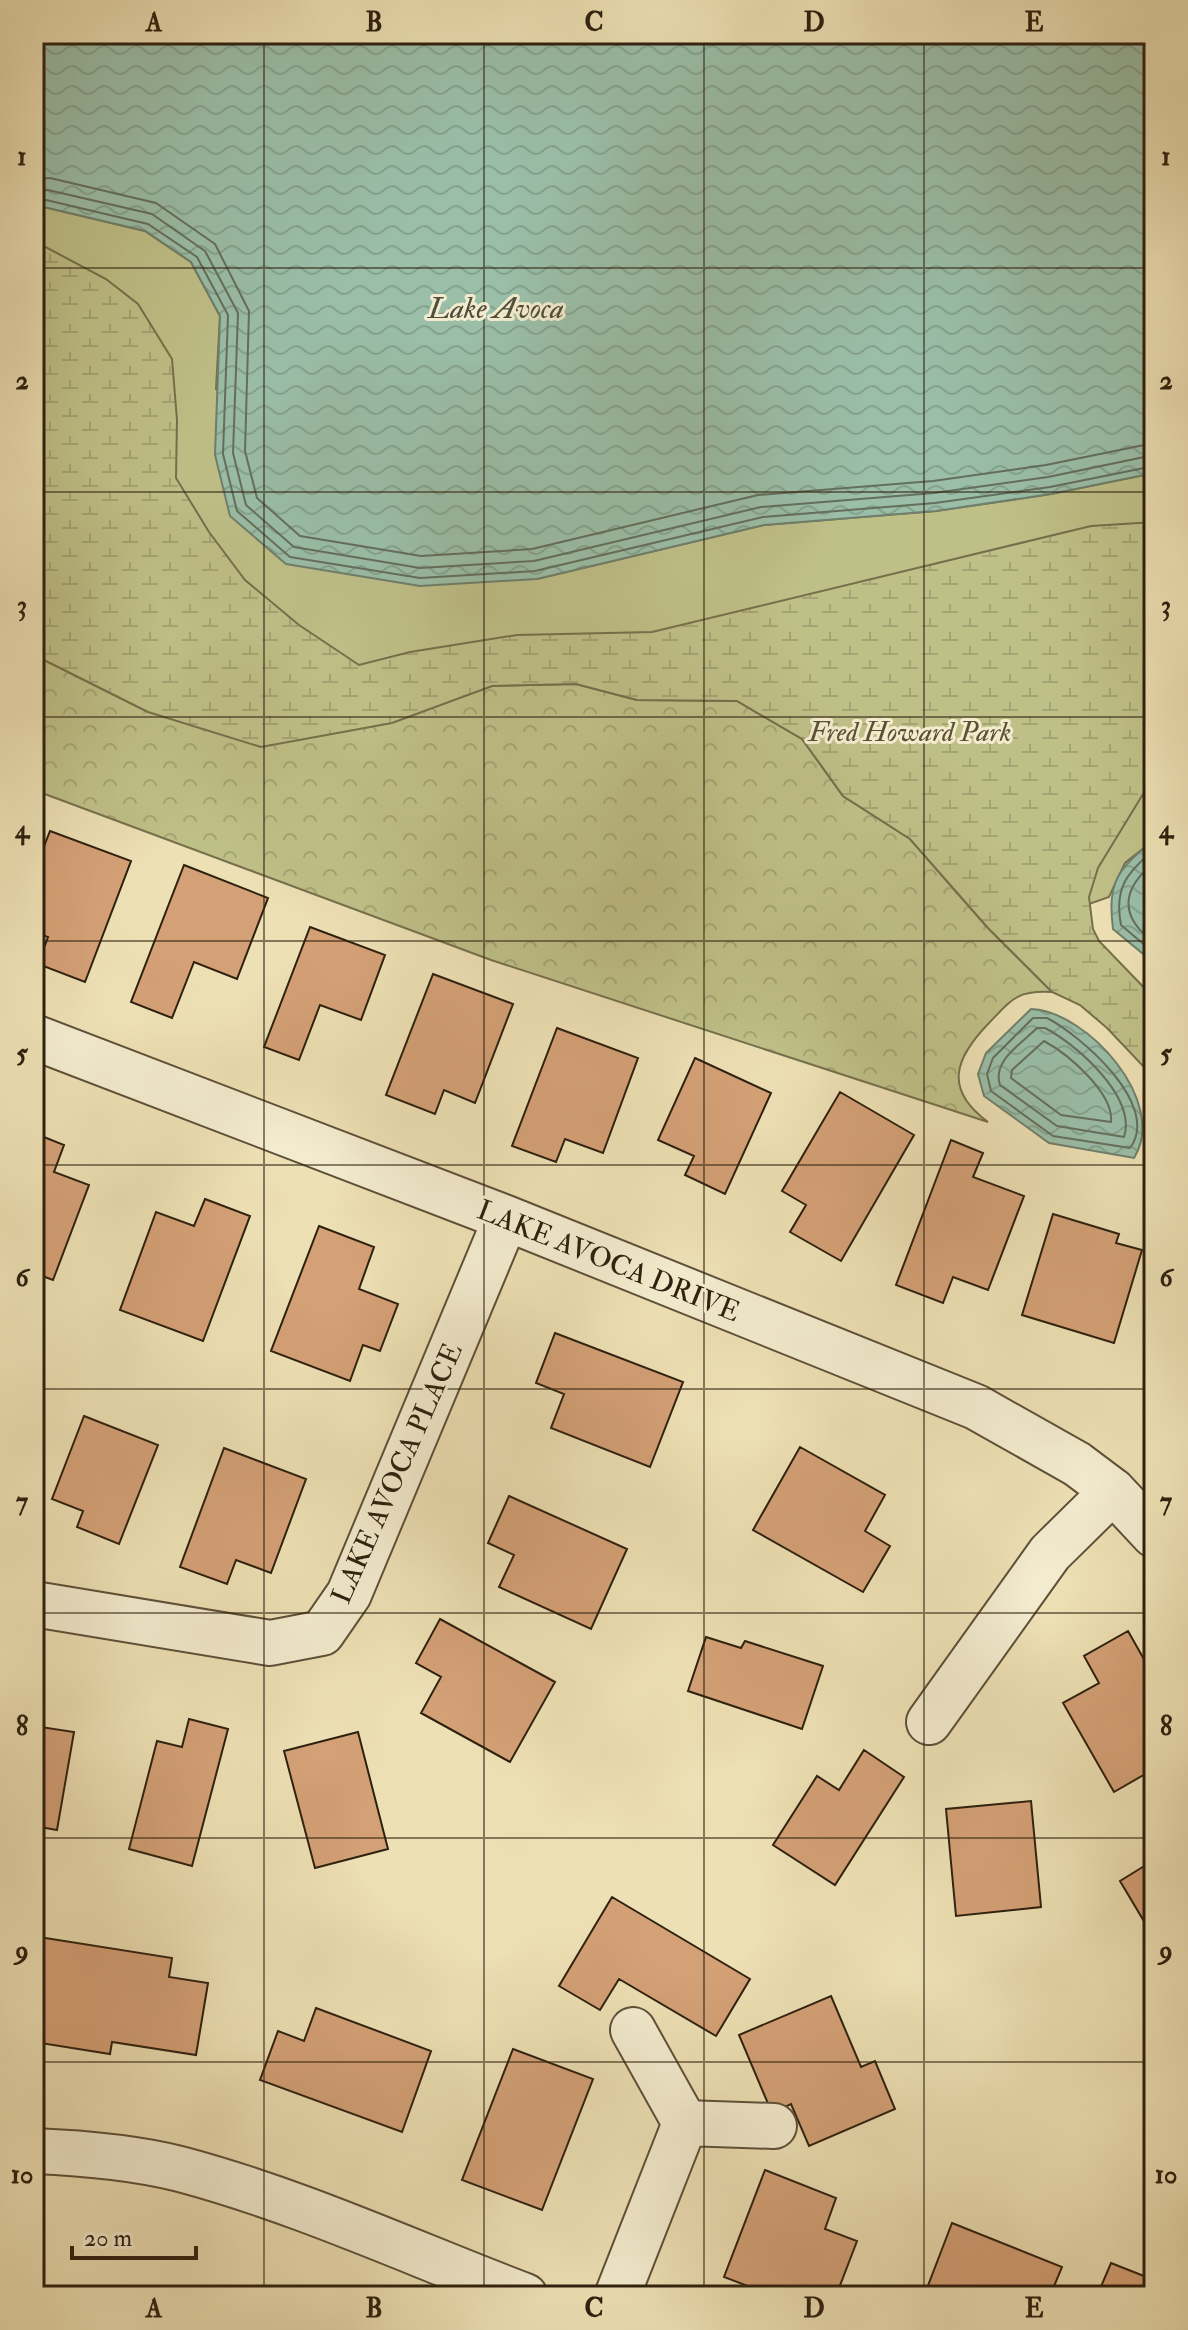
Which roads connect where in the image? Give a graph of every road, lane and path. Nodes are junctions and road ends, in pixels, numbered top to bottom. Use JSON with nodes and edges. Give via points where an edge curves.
{"nodes":[{"id":1,"x":34,"y":1037,"type":"edge"},
{"id":2,"x":506,"y":1218,"type":"junction"},
{"id":3,"x":1113,"y":1491,"type":"junction"},
{"id":4,"x":1154,"y":1535,"type":"edge"},
{"id":5,"x":34,"y":1604,"type":"edge"},
{"id":6,"x":929,"y":1722,"type":"dead end"},
{"id":7,"x":633,"y":2030,"type":"dead end"},
{"id":8,"x":685,"y":2123,"type":"junction"},
{"id":9,"x":774,"y":2126,"type":"dead end"},
{"id":10,"x":34,"y":2151,"type":"edge"},
{"id":11,"x":525,"y":2296,"type":"edge"},
{"id":12,"x":617,"y":2296,"type":"edge"}],
"edges":[{"from":1,"to":2,"type":"street","name":"LAKE AVOCA DRIVE"},
{"from":2,"to":3,"type":"street","name":"LAKE AVOCA DRIVE","via":[[976,1407],[1077,1464]]},
{"from":2,"to":5,"type":"street","name":"LAKE AVOCA PLACE","via":[[349,1594],[322,1633],[270,1643]]},
{"from":3,"to":4,"type":"street","name":"LAKE AVOCA DRIVE"},
{"from":3,"to":6,"type":"street","via":[[1050,1553]]},
{"from":7,"to":8,"type":"street"},
{"from":8,"to":9,"type":"street"},
{"from":8,"to":12,"type":"street"},
{"from":10,"to":11,"type":"street","via":[[89,2153],[179,2169]]}]}
